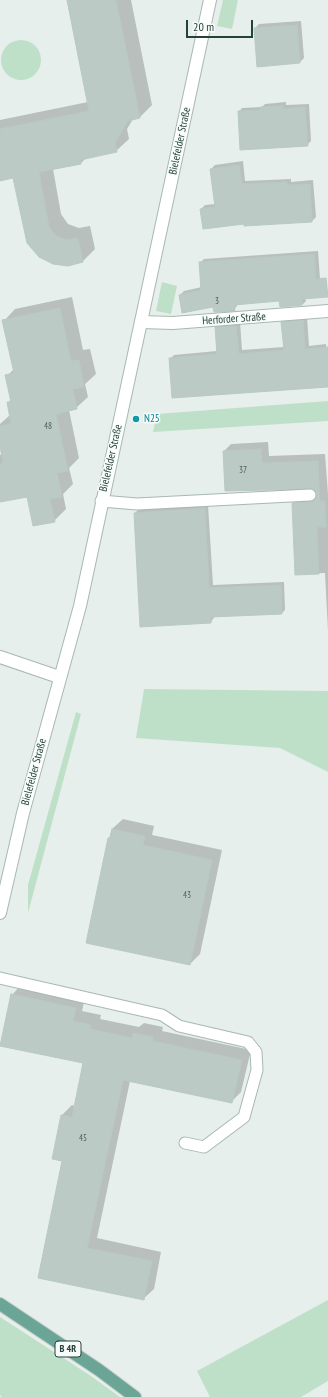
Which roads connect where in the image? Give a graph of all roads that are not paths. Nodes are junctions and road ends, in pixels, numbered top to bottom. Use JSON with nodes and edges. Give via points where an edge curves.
{"nodes":[{"id":1,"x":210,"y":0,"type":"edge"},
{"id":2,"x":328,"y":311,"type":"edge"},
{"id":3,"x":141,"y":322,"type":"junction"},
{"id":4,"x":310,"y":495,"type":"dead end"},
{"id":5,"x":101,"y":502,"type":"junction"},
{"id":6,"x":0,"y":657,"type":"edge"},
{"id":7,"x":59,"y":677,"type":"junction"},
{"id":8,"x":0,"y":913,"type":"edge"},
{"id":9,"x":0,"y":978,"type":"edge"},
{"id":10,"x":185,"y":1143,"type":"dead end"},
{"id":11,"x":0,"y":1304,"type":"edge"},
{"id":12,"x":135,"y":1397,"type":"edge"}],
"edges":[{"from":1,"to":3,"type":"street","name":"Bielefelder Straße"},
{"from":2,"to":3,"type":"street","name":"Herforder Straße","via":[[173,323]]},
{"from":3,"to":5,"type":"street","name":"Bielefelder Straße"},
{"from":4,"to":5,"type":"lane","via":[[137,504]]},
{"from":5,"to":7,"type":"street","name":"Bielefelder Straße","via":[[80,606]]},
{"from":6,"to":7,"type":"street"},
{"from":7,"to":8,"type":"street","name":"Bielefelder Straße"},
{"from":9,"to":10,"type":"lane","via":[[162,1015],[178,1026],[248,1042],[256,1052],[257,1070],[244,1117],[204,1147]]},
{"from":11,"to":12,"type":"main road","number":"B 4R"}]}
